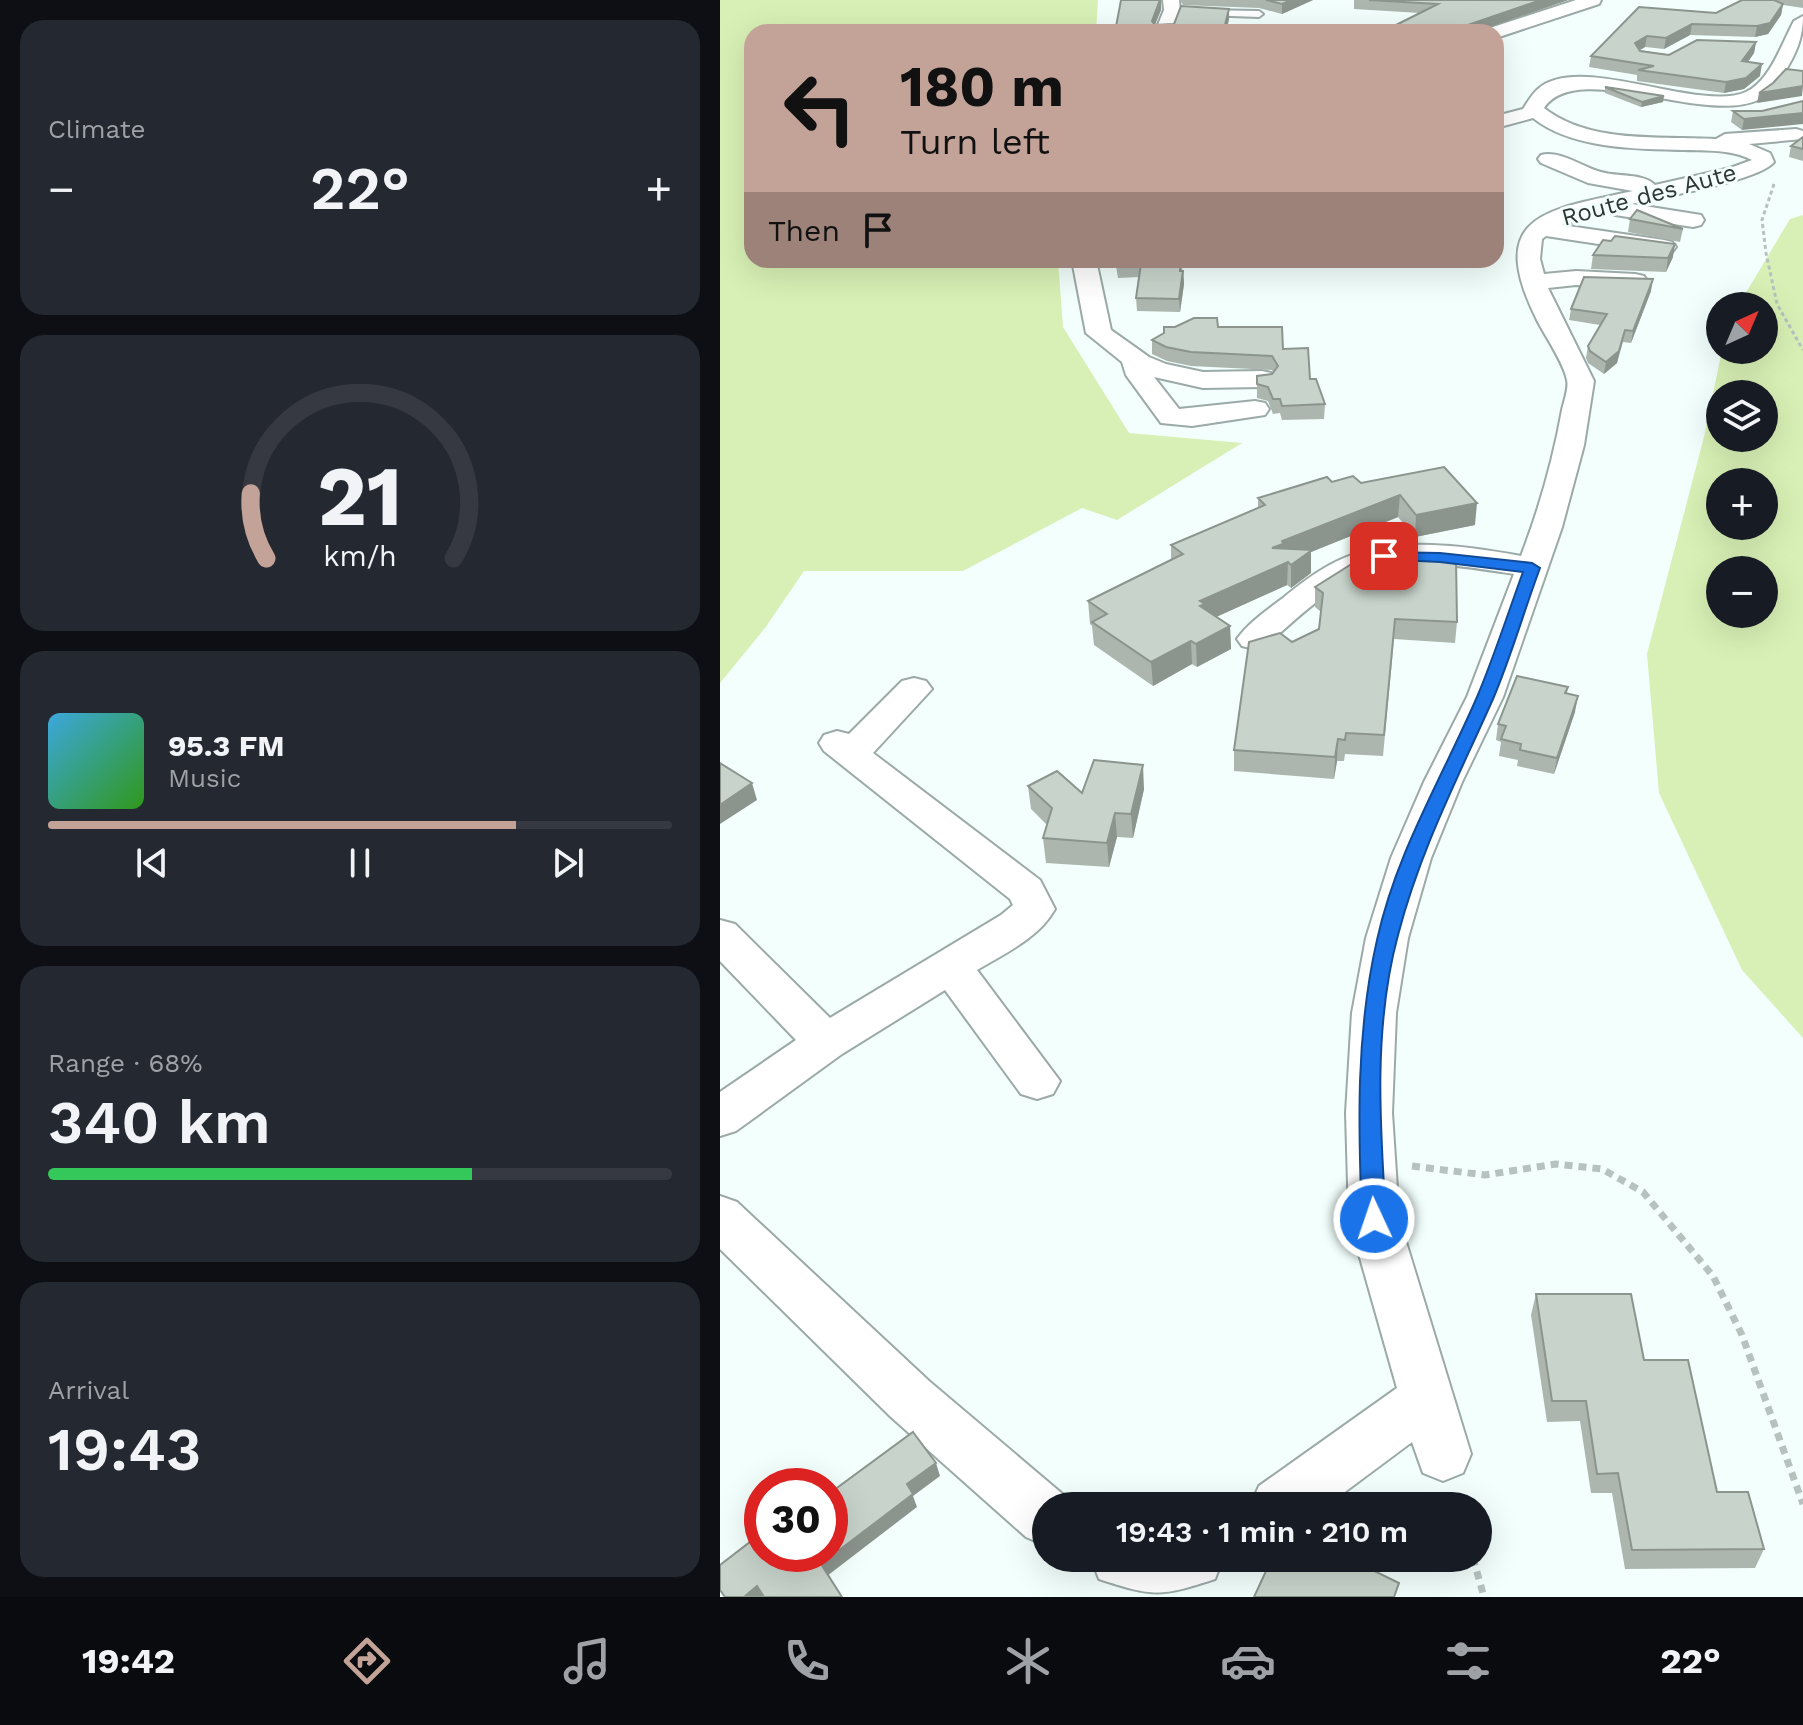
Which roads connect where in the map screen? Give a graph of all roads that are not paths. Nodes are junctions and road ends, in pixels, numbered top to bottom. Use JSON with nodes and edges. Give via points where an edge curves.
{"nodes":[{"id":1,"x":1593,"y":0,"type":"edge"},
{"id":2,"x":1226,"y":10,"type":"edge"},
{"id":3,"x":1259,"y":14,"type":"dead end"},
{"id":4,"x":1504,"y":29,"type":"edge"},
{"id":5,"x":1792,"y":38,"type":"edge"},
{"id":6,"x":1600,"y":72,"type":"edge"},
{"id":7,"x":1675,"y":97,"type":"junction"},
{"id":8,"x":1535,"y":112,"type":"junction"},
{"id":9,"x":1767,"y":112,"type":"edge"},
{"id":10,"x":1504,"y":120,"type":"edge"},
{"id":11,"x":1691,"y":144,"type":"junction"},
{"id":12,"x":1794,"y":144,"type":"edge"},
{"id":13,"x":1548,"y":159,"type":"dead end"},
{"id":14,"x":1673,"y":188,"type":"junction"},
{"id":15,"x":1596,"y":205,"type":"junction"},
{"id":16,"x":1693,"y":220,"type":"dead end"},
{"id":17,"x":1540,"y":228,"type":"junction"},
{"id":18,"x":1669,"y":248,"type":"edge"},
{"id":19,"x":1086,"y":268,"type":"edge"},
{"id":20,"x":1649,"y":281,"type":"edge"},
{"id":21,"x":1534,"y":282,"type":"junction"},
{"id":22,"x":1134,"y":358,"type":"junction"},
{"id":23,"x":1262,"y":379,"type":"edge"},
{"id":24,"x":1255,"y":409,"type":"dead end"},
{"id":25,"x":1532,"y":568,"type":"junction"},
{"id":26,"x":1254,"y":639,"type":"edge"},
{"id":27,"x":914,"y":689,"type":"dead end"},
{"id":28,"x":720,"y":935,"type":"edge"},
{"id":29,"x":950,"y":965,"type":"junction"},
{"id":30,"x":826,"y":1042,"type":"junction"},
{"id":31,"x":1037,"y":1081,"type":"dead end"},
{"id":32,"x":720,"y":1117,"type":"edge"},
{"id":33,"x":720,"y":1217,"type":"edge"},
{"id":34,"x":1428,"y":1397,"type":"junction"},
{"id":35,"x":1443,"y":1454,"type":"dead end"},
{"id":36,"x":1298,"y":1492,"type":"edge"},
{"id":37,"x":1032,"y":1505,"type":"edge"}],
"edges":[{"from":1,"to":4,"type":"street"},
{"from":2,"to":3,"type":"lane","via":[[1194,11]]},
{"from":5,"to":7,"type":"street","via":[[1782,73],[1746,99]]},
{"from":6,"to":7,"type":"street","via":[[1644,79]]},
{"from":7,"to":8,"type":"street","via":[[1613,84],[1572,85],[1544,93],[1535,101]]},
{"from":7,"to":9,"type":"street","via":[[1681,104],[1707,111]]},
{"from":8,"to":10,"type":"street"},
{"from":8,"to":11,"type":"street","name":"Route des Aute","via":[[1587,133]]},
{"from":11,"to":12,"type":"street","via":[[1746,139]]},
{"from":11,"to":14,"type":"street","name":"Route des Aute","via":[[1731,146],[1754,152],[1764,162]]},
{"from":13,"to":14,"type":"street","via":[[1613,182]]},
{"from":14,"to":15,"type":"street","name":"Route des Aute"},
{"from":15,"to":16,"type":"street"},
{"from":15,"to":17,"type":"street","name":"Route des Aute"},
{"from":17,"to":18,"type":"street"},
{"from":17,"to":21,"type":"street","name":"Route des Aute","via":[[1531,236],[1528,259]]},
{"from":19,"to":22,"type":"street","via":[[1099,333]]},
{"from":20,"to":21,"type":"street"},
{"from":21,"to":25,"type":"street","name":"Route des Aute","via":[[1581,381],[1570,445]]},
{"from":22,"to":23,"type":"street","via":[[1182,377]]},
{"from":22,"to":24,"type":"street","via":[[1139,375],[1171,417]]},
{"from":25,"to":26,"type":"street","via":[[1384,556],[1355,565]]},
{"from":25,"to":34,"type":"street","name":"Route des Aute","via":[[1485,697],[1411,858],[1387,938],[1374,1013],[1369,1113],[1374,1219]]},
{"from":27,"to":29,"type":"street","via":[[845,748],[1026,890],[1035,909]]},
{"from":28,"to":30,"type":"street"},
{"from":29,"to":30,"type":"street"},
{"from":29,"to":31,"type":"street"},
{"from":30,"to":32,"type":"street"},
{"from":33,"to":37,"type":"street","via":[[910,1399]]},
{"from":34,"to":35,"type":"street","name":"Route des Aute"},
{"from":34,"to":36,"type":"street"}]}
